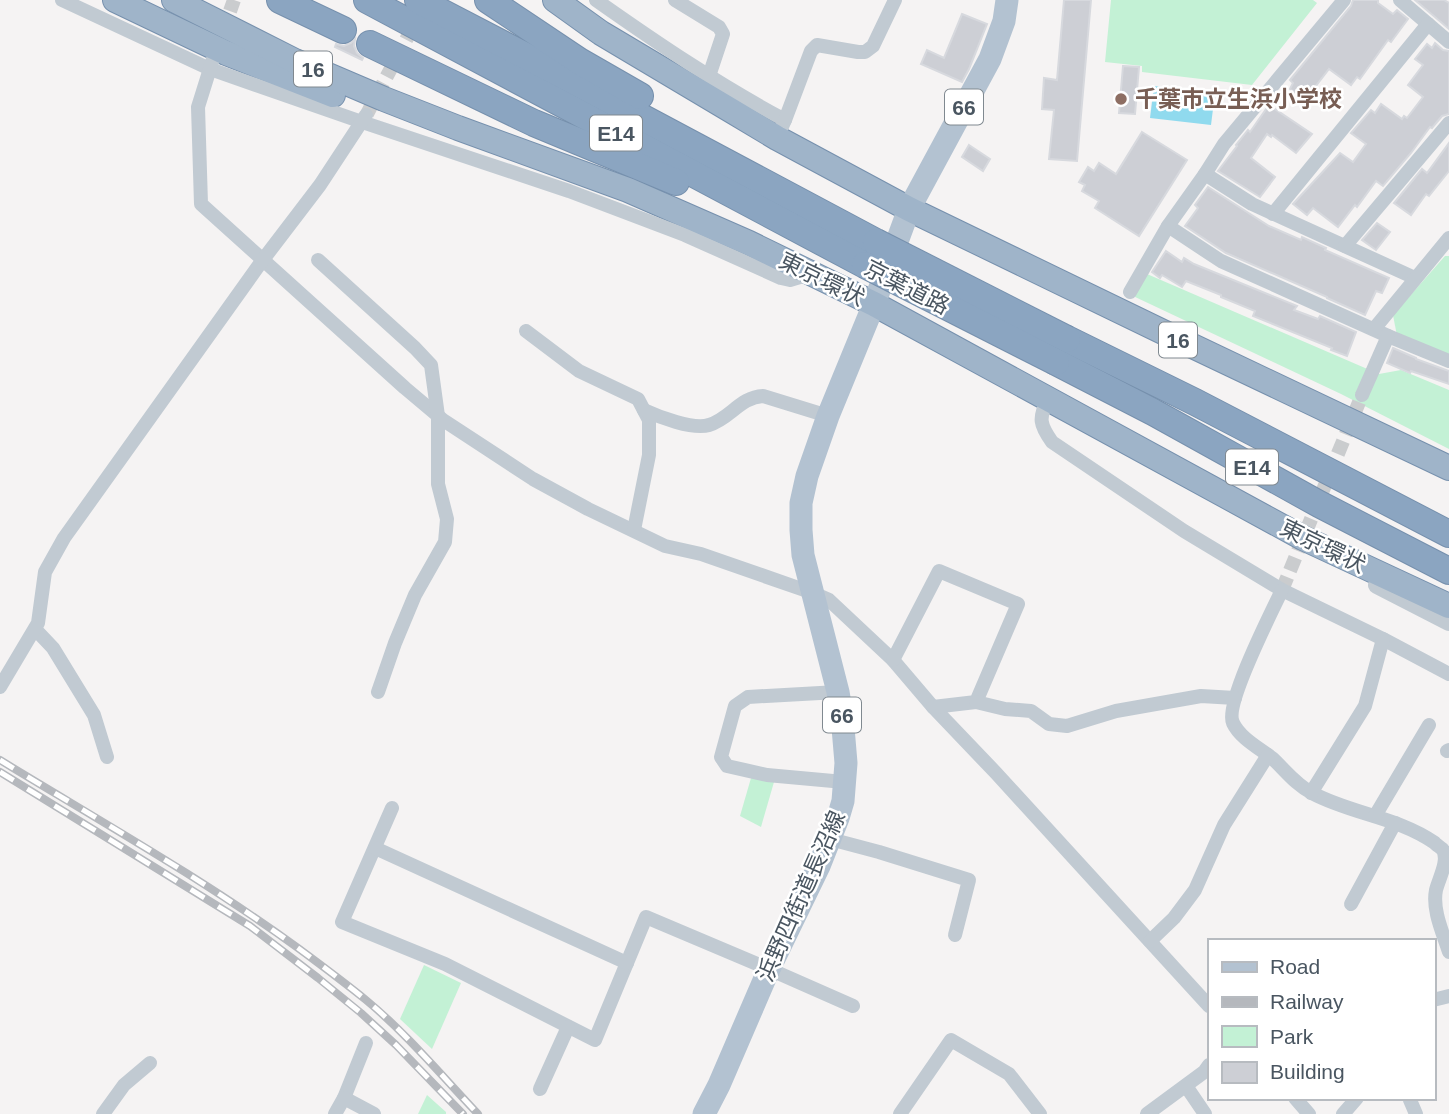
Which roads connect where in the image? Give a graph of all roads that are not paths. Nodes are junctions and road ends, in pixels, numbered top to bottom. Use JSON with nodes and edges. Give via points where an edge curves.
{"nodes":[{"id":1,"x":62,"y":0,"type":"edge"},
{"id":2,"x":115,"y":0,"type":"edge"},
{"id":3,"x":174,"y":0,"type":"edge"},
{"id":4,"x":281,"y":0,"type":"edge"},
{"id":5,"x":367,"y":0,"type":"edge"},
{"id":6,"x":418,"y":0,"type":"edge"},
{"id":7,"x":488,"y":0,"type":"edge"},
{"id":8,"x":555,"y":0,"type":"edge"},
{"id":9,"x":596,"y":0,"type":"edge"},
{"id":10,"x":675,"y":0,"type":"edge"},
{"id":11,"x":895,"y":0,"type":"edge"},
{"id":12,"x":1007,"y":0,"type":"edge"},
{"id":13,"x":1344,"y":0,"type":"edge"},
{"id":14,"x":1400,"y":0,"type":"edge"},
{"id":15,"x":1428,"y":24,"type":"junction"},
{"id":16,"x":343,"y":30,"type":"dead end"},
{"id":17,"x":1449,"y":42,"type":"edge"},
{"id":18,"x":370,"y":44,"type":"dead end"},
{"id":19,"x":212,"y":64,"type":"junction"},
{"id":20,"x":709,"y":76,"type":"junction"},
{"id":21,"x":365,"y":118,"type":"junction"},
{"id":22,"x":1449,"y":122,"type":"edge"},
{"id":23,"x":458,"y":128,"type":"junction"},
{"id":24,"x":781,"y":129,"type":"junction"},
{"id":25,"x":1205,"y":174,"type":"junction"},
{"id":26,"x":909,"y":209,"type":"junction"},
{"id":27,"x":1273,"y":214,"type":"junction"},
{"id":28,"x":841,"y":222,"type":"junction"},
{"id":29,"x":1168,"y":226,"type":"junction"},
{"id":30,"x":795,"y":229,"type":"junction"},
{"id":31,"x":1448,"y":240,"type":"edge"},
{"id":32,"x":1345,"y":246,"type":"junction"},
{"id":33,"x":870,"y":254,"type":"junction"},
{"id":34,"x":318,"y":260,"type":"dead end"},
{"id":35,"x":262,"y":261,"type":"junction"},
{"id":36,"x":810,"y":274,"type":"junction"},
{"id":37,"x":1415,"y":278,"type":"junction"},
{"id":38,"x":1130,"y":292,"type":"dead end"},
{"id":39,"x":874,"y":304,"type":"junction"},
{"id":40,"x":1374,"y":329,"type":"junction"},
{"id":41,"x":526,"y":331,"type":"dead end"},
{"id":42,"x":1388,"y":336,"type":"junction"},
{"id":43,"x":1062,"y":350,"type":"junction"},
{"id":44,"x":1449,"y":361,"type":"edge"},
{"id":45,"x":1362,"y":395,"type":"tunnel mouth"},
{"id":46,"x":1048,"y":400,"type":"junction"},
{"id":47,"x":644,"y":410,"type":"junction"},
{"id":48,"x":438,"y":416,"type":"junction"},
{"id":49,"x":828,"y":416,"type":"junction"},
{"id":50,"x":1449,"y":467,"type":"edge"},
{"id":51,"x":634,"y":530,"type":"junction"},
{"id":52,"x":1449,"y":534,"type":"edge"},
{"id":53,"x":1303,"y":538,"type":"junction"},
{"id":54,"x":1449,"y":571,"type":"edge"},
{"id":55,"x":1282,"y":590,"type":"junction"},
{"id":56,"x":813,"y":593,"type":"junction"},
{"id":57,"x":1449,"y":606,"type":"edge"},
{"id":58,"x":1449,"y":622,"type":"edge"},
{"id":59,"x":35,"y":629,"type":"junction"},
{"id":60,"x":1383,"y":639,"type":"junction"},
{"id":61,"x":893,"y":660,"type":"junction"},
{"id":62,"x":1449,"y":674,"type":"edge"},
{"id":63,"x":0,"y":687,"type":"edge"},
{"id":64,"x":378,"y":692,"type":"dead end"},
{"id":65,"x":838,"y":692,"type":"junction"},
{"id":66,"x":1235,"y":698,"type":"junction"},
{"id":67,"x":976,"y":702,"type":"junction"},
{"id":68,"x":933,"y":707,"type":"junction"},
{"id":69,"x":1429,"y":725,"type":"dead end"},
{"id":70,"x":1268,"y":755,"type":"junction"},
{"id":71,"x":107,"y":757,"type":"dead end"},
{"id":72,"x":844,"y":782,"type":"junction"},
{"id":73,"x":1311,"y":793,"type":"junction"},
{"id":74,"x":392,"y":808,"type":"dead end"},
{"id":75,"x":1375,"y":816,"type":"junction"},
{"id":76,"x":1395,"y":822,"type":"junction"},
{"id":77,"x":830,"y":839,"type":"junction"},
{"id":78,"x":375,"y":848,"type":"junction"},
{"id":79,"x":1351,"y":904,"type":"dead end"},
{"id":80,"x":955,"y":935,"type":"dead end"},
{"id":81,"x":1150,"y":941,"type":"junction"},
{"id":82,"x":1449,"y":952,"type":"edge"},
{"id":83,"x":627,"y":963,"type":"junction"},
{"id":84,"x":769,"y":969,"type":"junction"},
{"id":85,"x":1208,"y":1005,"type":"edge"},
{"id":86,"x":853,"y":1006,"type":"dead end"},
{"id":87,"x":568,"y":1027,"type":"junction"},
{"id":88,"x":366,"y":1043,"type":"dead end"},
{"id":89,"x":150,"y":1063,"type":"dead end"},
{"id":90,"x":1208,"y":1066,"type":"edge"},
{"id":91,"x":1186,"y":1086,"type":"junction"},
{"id":92,"x":540,"y":1089,"type":"dead end"},
{"id":93,"x":344,"y":1098,"type":"junction"},
{"id":94,"x":1297,"y":1100,"type":"edge"},
{"id":95,"x":1355,"y":1100,"type":"edge"},
{"id":96,"x":1410,"y":1100,"type":"edge"},
{"id":97,"x":103,"y":1114,"type":"edge"},
{"id":98,"x":335,"y":1114,"type":"edge"},
{"id":99,"x":374,"y":1114,"type":"edge"},
{"id":100,"x":704,"y":1114,"type":"edge"},
{"id":101,"x":900,"y":1114,"type":"edge"},
{"id":102,"x":1040,"y":1114,"type":"edge"},
{"id":103,"x":1147,"y":1114,"type":"edge"},
{"id":104,"x":1205,"y":1114,"type":"edge"},
{"id":105,"x":1310,"y":1114,"type":"edge"},
{"id":106,"x":1343,"y":1114,"type":"edge"},
{"id":107,"x":1416,"y":1114,"type":"edge"}],
"edges":[{"from":1,"to":19,"type":"street"},
{"from":2,"to":23,"type":"highway","via":[[226,53],[322,91],[423,125]]},
{"from":3,"to":23,"type":"highway","name":"東京環状","number":"16","via":[[295,61]]},
{"from":4,"to":16,"type":"highway"},
{"from":5,"to":30,"type":"highway","name":"京葉道路","number":"E14"},
{"from":6,"to":28,"type":"highway","name":"京葉道路","number":"E14"},
{"from":7,"to":28,"type":"highway","via":[[579,61],[815,196]]},
{"from":8,"to":24,"type":"highway","number":"16","via":[[601,33]]},
{"from":9,"to":20,"type":"street"},
{"from":10,"to":20,"type":"street","via":[[723,34]]},
{"from":11,"to":24,"type":"street","via":[[873,46],[865,52],[817,45],[811,51]]},
{"from":12,"to":26,"type":"main road","name":"浜野四街道長沼線","number":"66","via":[[990,59]]},
{"from":13,"to":25,"type":"street","via":[[1224,144]]},
{"from":14,"to":15,"type":"street"},
{"from":15,"to":17,"type":"street"},
{"from":15,"to":27,"type":"street"},
{"from":18,"to":30,"type":"highway","via":[[534,123],[757,219]]},
{"from":19,"to":21,"type":"street"},
{"from":19,"to":35,"type":"street","via":[[198,107],[201,204]]},
{"from":20,"to":24,"type":"street"},
{"from":21,"to":35,"type":"street"},
{"from":21,"to":36,"type":"street","via":[[685,235],[781,278],[790,281]]},
{"from":22,"to":32,"type":"street"},
{"from":23,"to":36,"type":"highway","name":"東京環状","number":"16","via":[[628,190]]},
{"from":24,"to":26,"type":"highway","number":"16"},
{"from":25,"to":27,"type":"street"},
{"from":25,"to":29,"type":"street"},
{"from":26,"to":39,"type":"main road","name":"浜野四街道長沼線","number":"66"},
{"from":26,"to":50,"type":"highway","number":"16"},
{"from":27,"to":32,"type":"street"},
{"from":28,"to":33,"type":"highway","name":"京葉道路","number":"E14"},
{"from":29,"to":38,"type":"street"},
{"from":29,"to":40,"type":"street","via":[[1221,261]]},
{"from":30,"to":33,"type":"highway","name":"京葉道路","number":"E14"},
{"from":31,"to":37,"type":"street"},
{"from":32,"to":37,"type":"street"},
{"from":33,"to":43,"type":"highway","name":"京葉道路","number":"E14","bridge":true},
{"from":34,"to":48,"type":"street","via":[[430,365]]},
{"from":35,"to":48,"type":"street"},
{"from":35,"to":59,"type":"street","via":[[64,538],[45,572]]},
{"from":36,"to":39,"type":"highway","name":"東京環状","number":"16"},
{"from":37,"to":40,"type":"street"},
{"from":39,"to":46,"type":"highway","name":"東京環状","number":"16"},
{"from":39,"to":49,"type":"main road","name":"浜野四街道長沼線","number":"66"},
{"from":40,"to":42,"type":"street"},
{"from":41,"to":47,"type":"street","via":[[579,371],[638,399]]},
{"from":42,"to":44,"type":"street"},
{"from":42,"to":45,"type":"street"},
{"from":43,"to":52,"type":"highway","name":"京葉道路","number":"E14","via":[[1195,401]]},
{"from":43,"to":54,"type":"highway","name":"京葉道路","number":"E14","via":[[1153,412]]},
{"from":46,"to":53,"type":"highway","name":"東京環状","number":"16"},
{"from":46,"to":55,"type":"street","via":[[1042,421],[1052,442]]},
{"from":47,"to":49,"type":"street","via":[[667,420],[708,426],[745,401],[763,396]]},
{"from":47,"to":51,"type":"street","via":[[649,420],[649,456]]},
{"from":48,"to":51,"type":"street","via":[[533,479]]},
{"from":48,"to":64,"type":"street","via":[[438,484],[447,519],[445,542],[415,594]]},
{"from":49,"to":56,"type":"main road","name":"浜野四街道長沼線","number":"66","via":[[801,503],[803,555]]},
{"from":51,"to":56,"type":"street","via":[[665,546]]},
{"from":53,"to":57,"type":"highway","name":"東京環状","number":"16"},
{"from":53,"to":58,"type":"street","via":[[1376,585]]},
{"from":55,"to":60,"type":"street"},
{"from":55,"to":66,"type":"street"},
{"from":56,"to":61,"type":"street","via":[[830,600]]},
{"from":56,"to":65,"type":"main road","name":"浜野四街道長沼線","number":"66"},
{"from":59,"to":63,"type":"street"},
{"from":59,"to":71,"type":"street","via":[[53,648],[94,715]]},
{"from":60,"to":62,"type":"street"},
{"from":60,"to":73,"type":"street","via":[[1365,706]]},
{"from":61,"to":67,"type":"street","via":[[939,571],[1018,604]]},
{"from":61,"to":68,"type":"street"},
{"from":65,"to":72,"type":"main road","name":"浜野四街道長沼線","number":"66","via":[[845,741]]},
{"from":65,"to":72,"type":"street","via":[[748,697],[735,706],[721,757],[727,766],[767,775]]},
{"from":66,"to":67,"type":"street","via":[[1201,696],[1068,726],[1049,724],[1031,711]]},
{"from":66,"to":70,"type":"street","via":[[1231,720]]},
{"from":67,"to":68,"type":"street"},
{"from":68,"to":81,"type":"street"},
{"from":69,"to":75,"type":"street"},
{"from":70,"to":73,"type":"street"},
{"from":70,"to":81,"type":"street","via":[[1224,825],[1195,890]]},
{"from":72,"to":77,"type":"main road","name":"浜野四街道長沼線","number":"66","via":[[843,801]]},
{"from":73,"to":75,"type":"street"},
{"from":74,"to":78,"type":"street"},
{"from":75,"to":76,"type":"street"},
{"from":76,"to":79,"type":"street"},
{"from":76,"to":82,"type":"street","via":[[1443,849],[1447,859],[1435,906]]},
{"from":77,"to":80,"type":"street","via":[[969,880]]},
{"from":77,"to":84,"type":"main road","name":"浜野四街道長沼線","number":"66"},
{"from":78,"to":83,"type":"street"},
{"from":78,"to":87,"type":"street","via":[[342,922],[445,964]]},
{"from":81,"to":85,"type":"street"},
{"from":83,"to":84,"type":"street","via":[[646,917]]},
{"from":83,"to":87,"type":"street","via":[[595,1040]]},
{"from":84,"to":86,"type":"street"},
{"from":84,"to":100,"type":"main road","name":"浜野四街道長沼線","number":"66"},
{"from":87,"to":92,"type":"street"},
{"from":88,"to":93,"type":"street"},
{"from":89,"to":97,"type":"street","via":[[124,1085]]},
{"from":90,"to":91,"type":"street"},
{"from":91,"to":103,"type":"street"},
{"from":91,"to":104,"type":"street"},
{"from":93,"to":98,"type":"street"},
{"from":93,"to":99,"type":"street"},
{"from":94,"to":105,"type":"street"},
{"from":95,"to":106,"type":"street"},
{"from":96,"to":107,"type":"street"},
{"from":101,"to":102,"type":"street","via":[[951,1040],[1009,1074]]}]}
